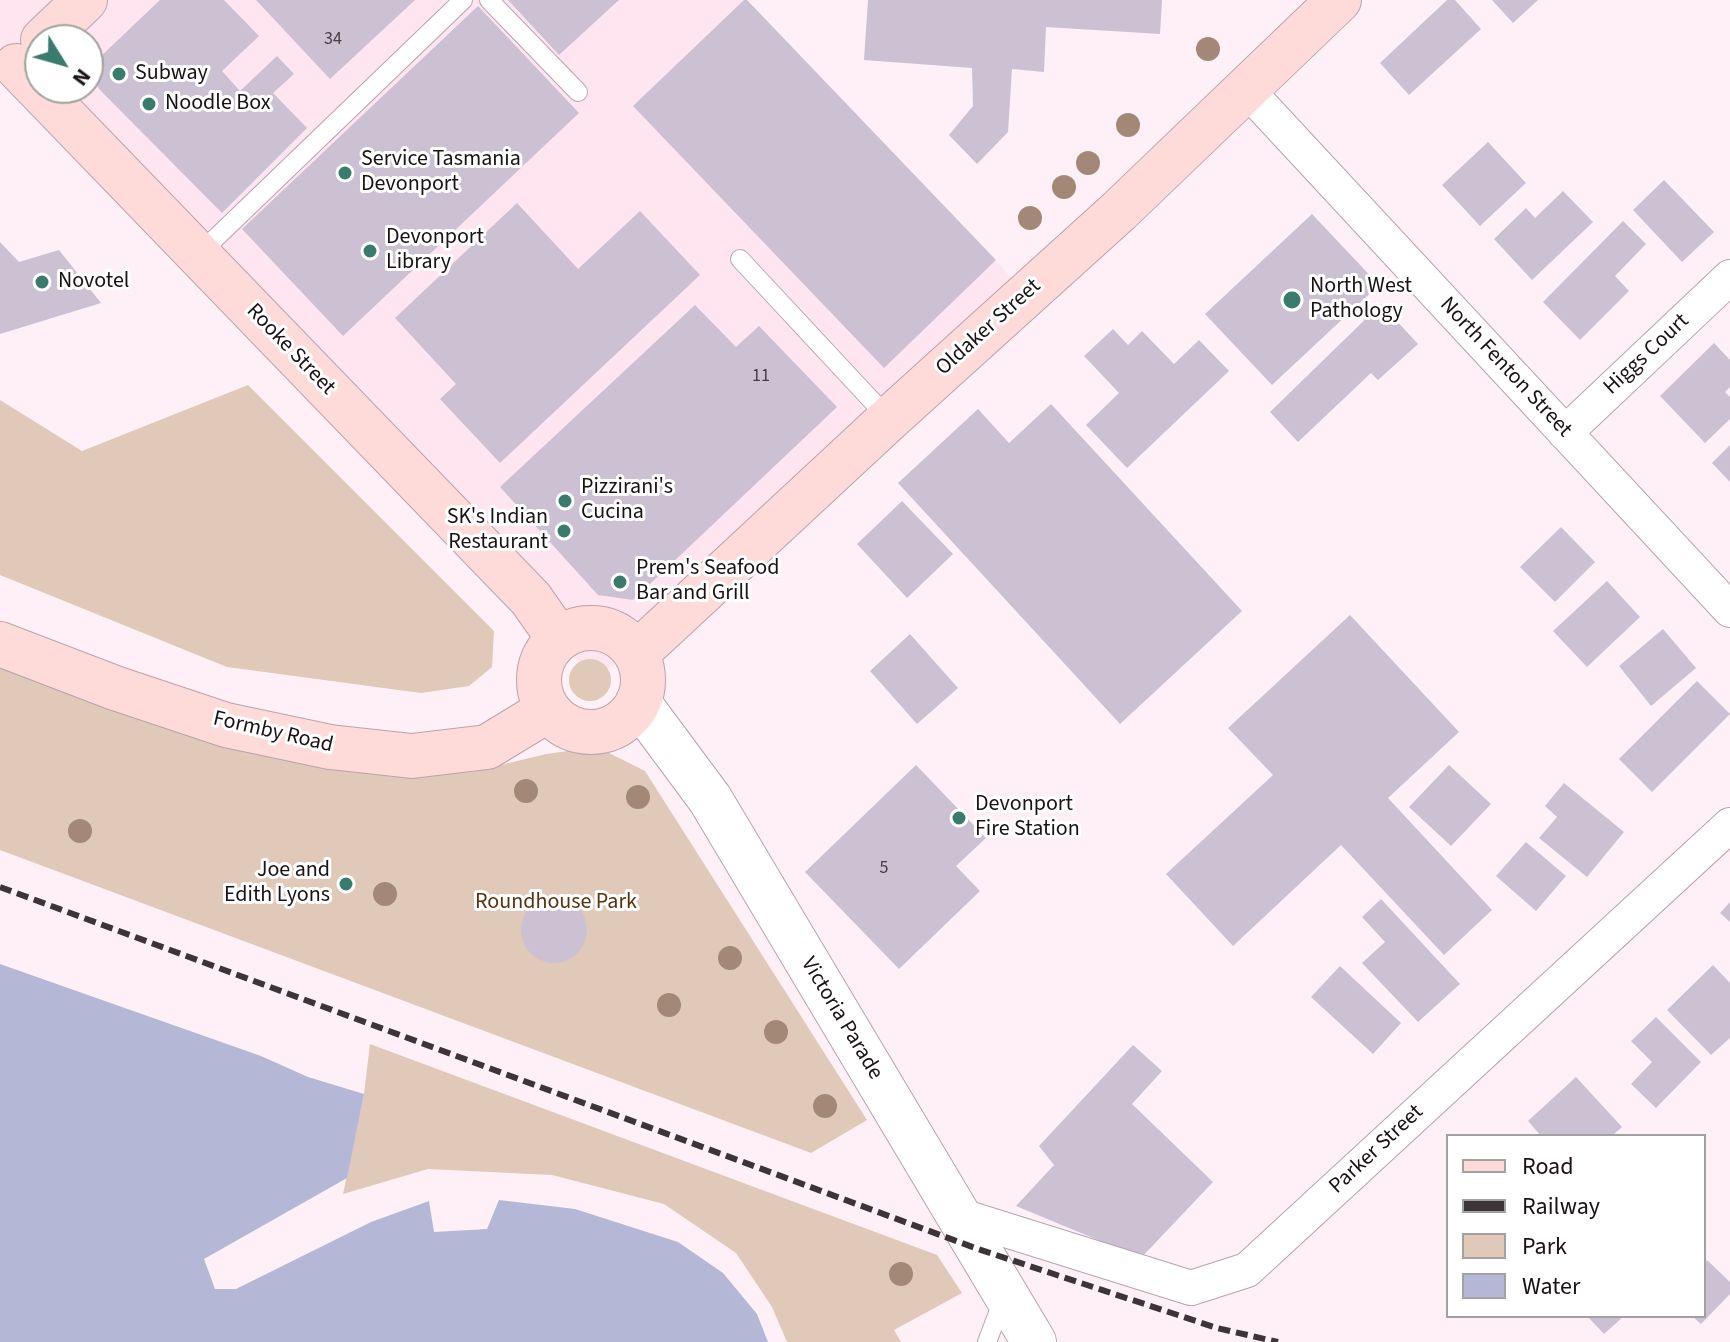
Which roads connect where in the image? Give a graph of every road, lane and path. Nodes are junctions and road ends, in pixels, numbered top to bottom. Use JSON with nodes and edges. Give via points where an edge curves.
{"nodes":[{"id":1,"x":85,"y":0,"type":"edge"},
{"id":2,"x":463,"y":0,"type":"edge"},
{"id":3,"x":489,"y":0,"type":"edge"},
{"id":4,"x":1339,"y":0,"type":"edge"},
{"id":5,"x":60,"y":24,"type":"edge"},
{"id":6,"x":1247,"y":90,"type":"junction"},
{"id":7,"x":578,"y":92,"type":"dead end"},
{"id":8,"x":65,"y":104,"type":"edge"},
{"id":9,"x":198,"y":255,"type":"junction"},
{"id":10,"x":740,"y":259,"type":"dead end"},
{"id":11,"x":1730,"y":277,"type":"edge"},
{"id":12,"x":889,"y":419,"type":"junction"},
{"id":13,"x":1565,"y":433,"type":"junction"},
{"id":14,"x":1730,"y":610,"type":"edge"},
{"id":15,"x":559,"y":639,"type":"junction"},
{"id":16,"x":0,"y":644,"type":"edge"},
{"id":17,"x":636,"y":654,"type":"junction"},
{"id":18,"x":638,"y":702,"type":"junction"},
{"id":19,"x":548,"y":710,"type":"junction"},
{"id":20,"x":1730,"y":825,"type":"edge"},
{"id":21,"x":958,"y":1215,"type":"junction"},
{"id":22,"x":1006,"y":1293,"type":"junction"},
{"id":23,"x":987,"y":1342,"type":"edge"},
{"id":24,"x":1034,"y":1342,"type":"edge"}],
"edges":[{"from":1,"to":5,"type":"main road"},
{"from":2,"to":9,"type":"lane"},
{"from":3,"to":7,"type":"lane"},
{"from":4,"to":6,"type":"main road","name":"Oldaker Street"},
{"from":6,"to":12,"type":"main road","name":"Oldaker Street"},
{"from":6,"to":13,"type":"street","name":"North Fenton Street"},
{"from":8,"to":9,"type":"main road","name":"Rooke Street"},
{"from":9,"to":15,"type":"main road","name":"Rooke Street","via":[[531,599]]},
{"from":10,"to":12,"type":"lane"},
{"from":11,"to":13,"type":"street","name":"Higgs Court"},
{"from":12,"to":17,"type":"main road","name":"Oldaker Street"},
{"from":13,"to":14,"type":"street","name":"North Fenton Street"},
{"from":15,"to":17,"type":"main road","via":[[591,628],[610,631]]},
{"from":15,"to":19,"type":"main road","via":[[540,671]]},
{"from":16,"to":19,"type":"main road","name":"Formby Road","via":[[226,725],[330,747],[412,756],[487,747]]},
{"from":17,"to":18,"type":"main road","via":[[643,684]]},
{"from":18,"to":19,"type":"main road","via":[[624,721],[590,733],[572,729]]},
{"from":18,"to":21,"type":"street","name":"Victoria Parade","via":[[710,799]]},
{"from":20,"to":21,"type":"street","name":"Parker Street","via":[[1247,1270],[1191,1288]]},
{"from":21,"to":22,"type":"street","name":"Victoria Parade"},
{"from":22,"to":23,"type":"lane"},
{"from":22,"to":24,"type":"street","name":"Victoria Parade"}]}
